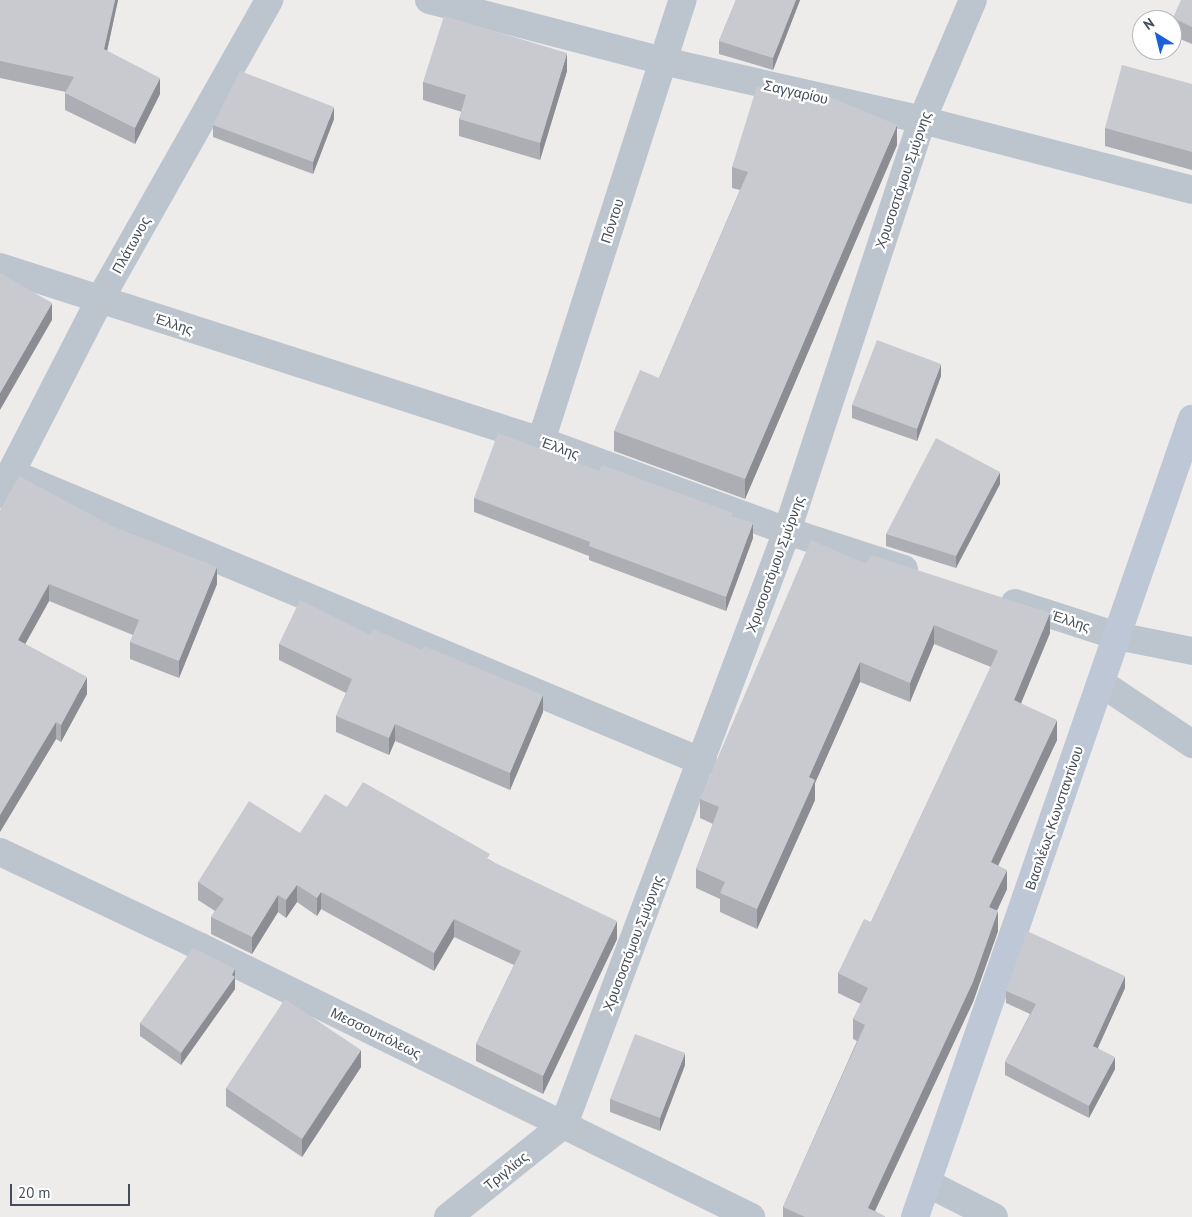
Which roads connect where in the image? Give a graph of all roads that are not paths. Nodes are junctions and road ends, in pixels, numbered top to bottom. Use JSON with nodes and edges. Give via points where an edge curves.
{"nodes":[{"id":1,"x":269,"y":0,"type":"edge"},
{"id":2,"x":428,"y":0,"type":"edge"},
{"id":3,"x":683,"y":0,"type":"edge"},
{"id":4,"x":973,"y":0,"type":"edge"},
{"id":5,"x":663,"y":62,"type":"junction"},
{"id":6,"x":922,"y":120,"type":"junction"},
{"id":7,"x":1192,"y":190,"type":"edge"},
{"id":8,"x":0,"y":267,"type":"edge"},
{"id":9,"x":99,"y":301,"type":"junction"},
{"id":10,"x":1192,"y":419,"type":"edge"},
{"id":11,"x":541,"y":441,"type":"junction"},
{"id":12,"x":6,"y":483,"type":"edge"},
{"id":13,"x":787,"y":532,"type":"junction"},
{"id":14,"x":928,"y":576,"type":"edge"},
{"id":15,"x":994,"y":597,"type":"edge"},
{"id":16,"x":1116,"y":636,"type":"junction"},
{"id":17,"x":1192,"y":651,"type":"edge"},
{"id":18,"x":1101,"y":683,"type":"junction"},
{"id":19,"x":1192,"y":744,"type":"edge"},
{"id":20,"x":703,"y":762,"type":"junction"},
{"id":21,"x":0,"y":852,"type":"edge"},
{"id":22,"x":564,"y":1124,"type":"junction"},
{"id":23,"x":927,"y":1183,"type":"junction"},
{"id":24,"x":448,"y":1217,"type":"edge"},
{"id":25,"x":751,"y":1217,"type":"edge"},
{"id":26,"x":915,"y":1217,"type":"edge"},
{"id":27,"x":994,"y":1217,"type":"edge"}],
"edges":[{"from":1,"to":9,"type":"street","name":"Πλάτωνος"},
{"from":2,"to":5,"type":"street","name":"Σαγγαρίου"},
{"from":3,"to":5,"type":"street","name":"Πόντου"},
{"from":4,"to":6,"type":"street","name":"Χρυσοστόμου Σμύρνης"},
{"from":5,"to":6,"type":"street","name":"Σαγγαρίου"},
{"from":5,"to":11,"type":"street","name":"Πόντου"},
{"from":6,"to":7,"type":"street","name":"Σαγγαρίου"},
{"from":6,"to":13,"type":"street","name":"Χρυσοστόμου Σμύρνης"},
{"from":8,"to":9,"type":"street","name":"Έλλης"},
{"from":9,"to":11,"type":"street","name":"Έλλης"},
{"from":9,"to":12,"type":"street","name":"Πλάτωνος"},
{"from":10,"to":16,"type":"street","name":"Βασιλέως Κωνσταντίνου"},
{"from":11,"to":13,"type":"street","name":"Έλλης"},
{"from":12,"to":20,"type":"street"},
{"from":13,"to":14,"type":"street","name":"Έλλης"},
{"from":13,"to":20,"type":"street","name":"Χρυσοστόμου Σμύρνης"},
{"from":15,"to":16,"type":"street","name":"Έλλης"},
{"from":16,"to":17,"type":"street","name":"Έλλης"},
{"from":16,"to":18,"type":"street","name":"Βασιλέως Κωνσταντίνου"},
{"from":18,"to":19,"type":"street"},
{"from":18,"to":23,"type":"street","name":"Βασιλέως Κωνσταντίνου"},
{"from":20,"to":22,"type":"street","name":"Χρυσοστόμου Σμύρνης"},
{"from":21,"to":22,"type":"street","name":"Μεσσουπόλεως"},
{"from":22,"to":24,"type":"street","name":"Τριγλίας"},
{"from":22,"to":25,"type":"street","name":"Μεσσουπόλεως"},
{"from":23,"to":26,"type":"street","name":"Βασιλέως Κωνσταντίνου"},
{"from":23,"to":27,"type":"street"}]}
